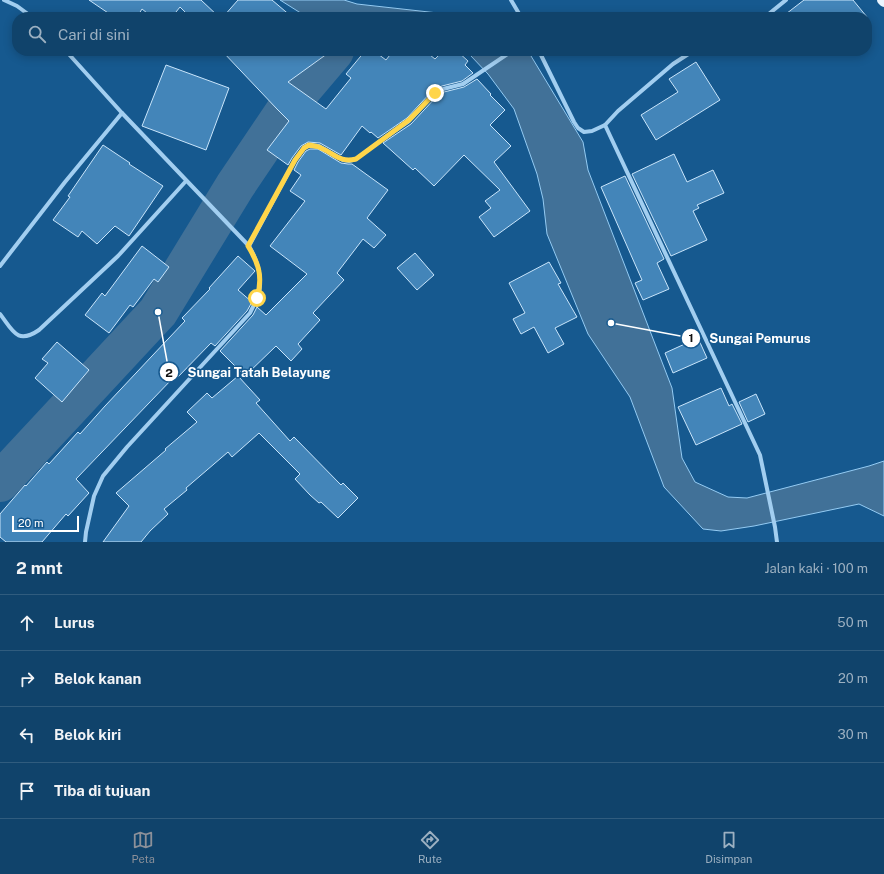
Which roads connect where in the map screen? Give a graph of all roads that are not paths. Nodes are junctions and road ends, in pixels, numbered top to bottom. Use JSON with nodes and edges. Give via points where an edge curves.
{"nodes":[{"id":1,"x":4,"y":0,"type":"edge"},
{"id":2,"x":511,"y":0,"type":"edge"},
{"id":3,"x":786,"y":0,"type":"edge"},
{"id":4,"x":882,"y":0,"type":"edge"},
{"id":5,"x":884,"y":2,"type":"edge"},
{"id":6,"x":25,"y":12,"type":"edge"},
{"id":7,"x":518,"y":12,"type":"edge"},
{"id":8,"x":771,"y":12,"type":"edge"},
{"id":9,"x":71,"y":56,"type":"edge"},
{"id":10,"x":505,"y":56,"type":"edge"},
{"id":11,"x":541,"y":56,"type":"edge"},
{"id":12,"x":685,"y":56,"type":"edge"},
{"id":13,"x":122,"y":113,"type":"junction"},
{"id":14,"x":605,"y":125,"type":"junction"},
{"id":15,"x":186,"y":181,"type":"junction"},
{"id":16,"x":248,"y":246,"type":"junction"},
{"id":17,"x":0,"y":266,"type":"edge"},
{"id":18,"x":0,"y":314,"type":"edge"},
{"id":19,"x":85,"y":542,"type":"edge"},
{"id":20,"x":777,"y":542,"type":"edge"}],
"edges":[{"from":1,"to":6,"type":"street"},
{"from":2,"to":7,"type":"street"},
{"from":3,"to":8,"type":"street"},
{"from":4,"to":5,"type":"main road"},
{"from":9,"to":13,"type":"street"},
{"from":10,"to":16,"type":"street","via":[[463,84],[435,93],[409,120],[356,159],[343,160],[319,146],[309,145],[304,148]]},
{"from":11,"to":14,"type":"street","via":[[578,128],[584,132]]},
{"from":12,"to":14,"type":"street","via":[[672,64]]},
{"from":13,"to":15,"type":"street"},
{"from":13,"to":17,"type":"street"},
{"from":14,"to":20,"type":"street","via":[[760,455]]},
{"from":15,"to":16,"type":"street"},
{"from":15,"to":18,"type":"street","via":[[118,256],[39,330],[32,335],[18,336]]},
{"from":16,"to":19,"type":"street","via":[[256,258],[260,286],[250,313],[126,447],[103,476],[94,496]]}]}
